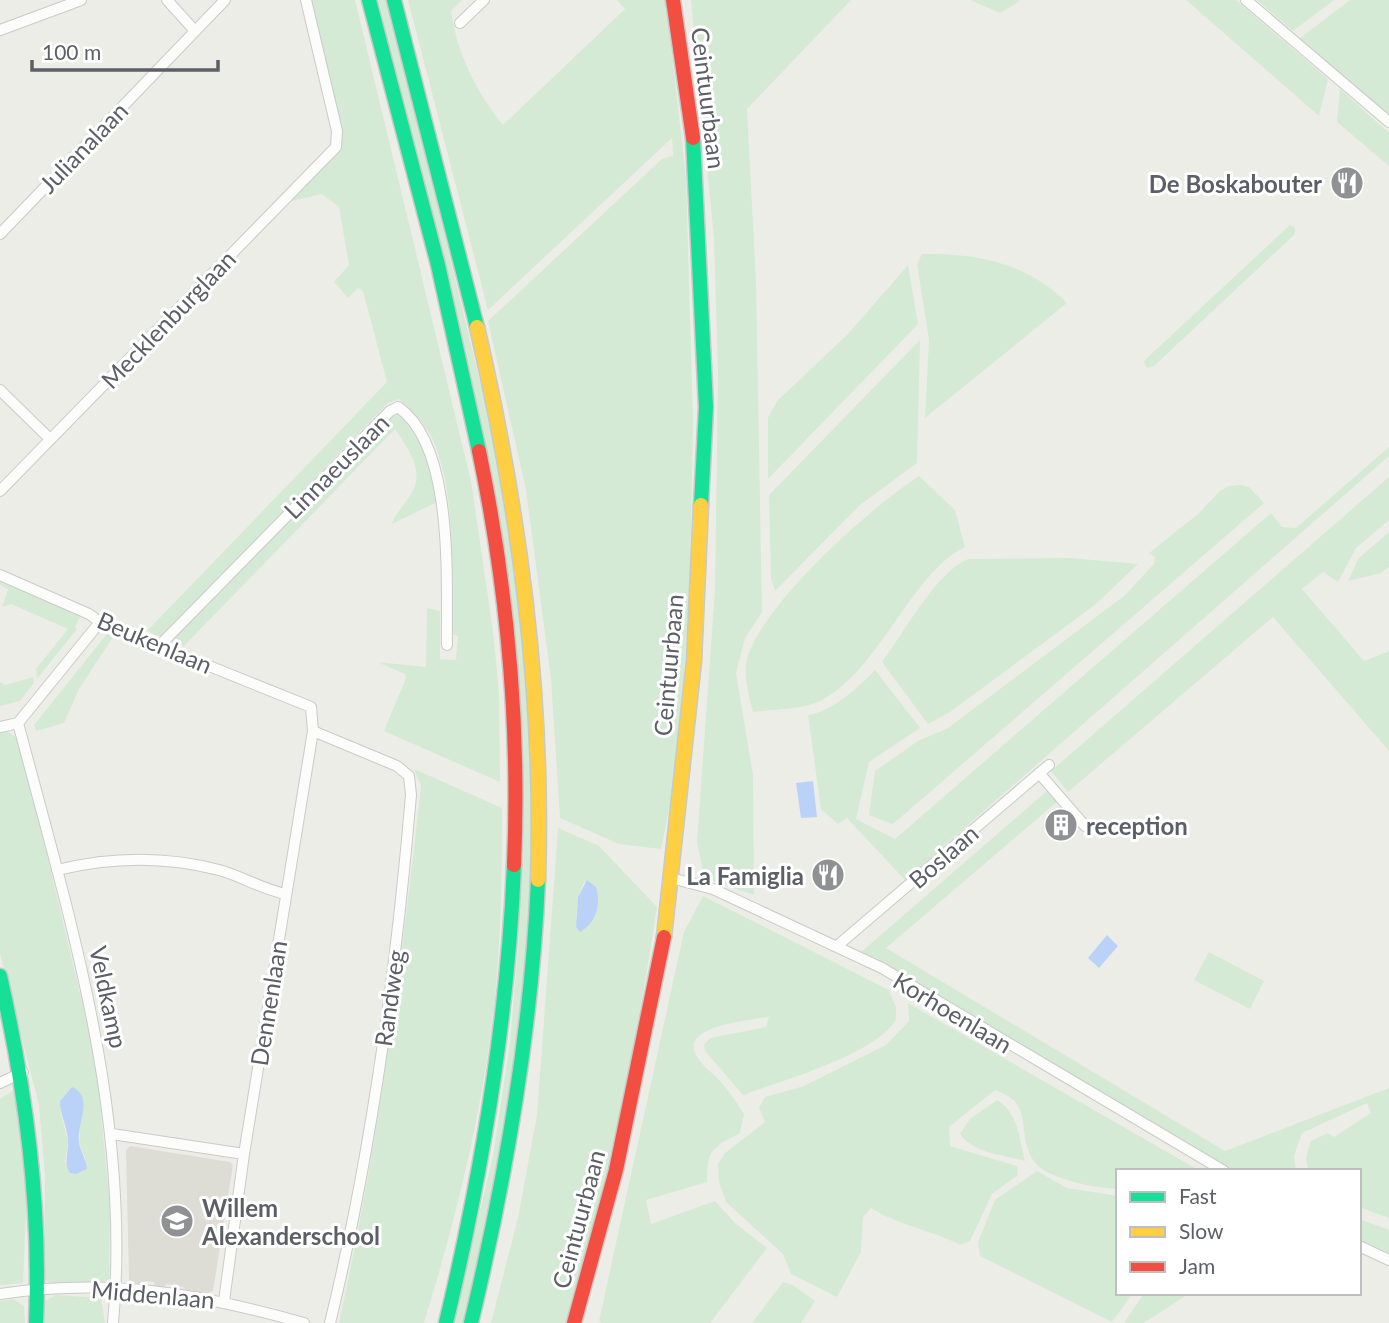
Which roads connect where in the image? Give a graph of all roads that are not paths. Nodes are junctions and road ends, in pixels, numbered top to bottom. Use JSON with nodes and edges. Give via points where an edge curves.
{"nodes":[{"id":1,"x":81,"y":0,"type":"edge"},
{"id":2,"x":167,"y":0,"type":"edge"},
{"id":3,"x":225,"y":0,"type":"edge"},
{"id":4,"x":306,"y":0,"type":"edge"},
{"id":5,"x":369,"y":0,"type":"edge"},
{"id":6,"x":394,"y":0,"type":"edge"},
{"id":7,"x":484,"y":0,"type":"edge"},
{"id":8,"x":673,"y":0,"type":"edge"},
{"id":9,"x":1245,"y":0,"type":"edge"},
{"id":10,"x":460,"y":23,"type":"dead end"},
{"id":11,"x":0,"y":30,"type":"edge"},
{"id":12,"x":195,"y":31,"type":"junction"},
{"id":13,"x":1389,"y":122,"type":"edge"},
{"id":14,"x":0,"y":234,"type":"edge"},
{"id":15,"x":0,"y":390,"type":"edge"},
{"id":16,"x":50,"y":439,"type":"junction"},
{"id":17,"x":0,"y":491,"type":"edge"},
{"id":18,"x":0,"y":575,"type":"edge"},
{"id":19,"x":100,"y":622,"type":"junction"},
{"id":20,"x":447,"y":645,"type":"dead end"},
{"id":21,"x":159,"y":646,"type":"junction"},
{"id":22,"x":311,"y":707,"type":"joint"},
{"id":23,"x":18,"y":723,"type":"junction"},
{"id":24,"x":0,"y":727,"type":"edge"},
{"id":25,"x":313,"y":732,"type":"junction"},
{"id":26,"x":1049,"y":765,"type":"dead end"},
{"id":27,"x":1039,"y":773,"type":"junction"},
{"id":28,"x":1085,"y":826,"type":"dead end"},
{"id":29,"x":57,"y":870,"type":"junction"},
{"id":30,"x":671,"y":878,"type":"junction"},
{"id":31,"x":286,"y":894,"type":"junction"},
{"id":32,"x":837,"y":946,"type":"junction"},
{"id":33,"x":0,"y":976,"type":"edge"},
{"id":34,"x":23,"y":1072,"type":"junction"},
{"id":35,"x":0,"y":1083,"type":"edge"},
{"id":36,"x":112,"y":1134,"type":"junction"},
{"id":37,"x":244,"y":1154,"type":"junction"},
{"id":38,"x":1221,"y":1169,"type":"edge"},
{"id":39,"x":1361,"y":1247,"type":"edge"},
{"id":40,"x":1389,"y":1260,"type":"edge"},
{"id":41,"x":116,"y":1287,"type":"junction"},
{"id":42,"x":38,"y":1289,"type":"junction"},
{"id":43,"x":0,"y":1294,"type":"edge"},
{"id":44,"x":224,"y":1301,"type":"junction"},
{"id":45,"x":36,"y":1323,"type":"edge"},
{"id":46,"x":113,"y":1323,"type":"edge"},
{"id":47,"x":304,"y":1323,"type":"edge"},
{"id":48,"x":330,"y":1323,"type":"edge"},
{"id":49,"x":446,"y":1323,"type":"edge"},
{"id":50,"x":471,"y":1323,"type":"edge"},
{"id":51,"x":574,"y":1323,"type":"edge"}],
"edges":[{"from":1,"to":11,"type":"street"},
{"from":2,"to":12,"type":"street"},
{"from":3,"to":12,"type":"street","name":"Julianalaan"},
{"from":4,"to":16,"type":"street","name":"Mecklenburglaan","via":[[337,131],[336,147]]},
{"from":5,"to":49,"type":"main road","via":[[482,459],[505,619],[516,783],[508,1004],[471,1228]]},
{"from":6,"to":50,"type":"main road","via":[[503,449],[529,619],[540,791],[537,945],[521,1093],[495,1235]]},
{"from":7,"to":10,"type":"street"},
{"from":8,"to":30,"type":"main road","name":"Ceintuurbaan","via":[[696,156],[706,408],[694,661]]},
{"from":9,"to":13,"type":"street"},
{"from":12,"to":14,"type":"street","name":"Julianalaan"},
{"from":15,"to":16,"type":"street"},
{"from":16,"to":17,"type":"street","name":"Mecklenburglaan"},
{"from":18,"to":19,"type":"street","name":"Beukenlaan"},
{"from":19,"to":21,"type":"street","name":"Beukenlaan"},
{"from":19,"to":23,"type":"street"},
{"from":20,"to":21,"type":"street","name":"Linnaeuslaan","via":[[443,494],[424,441],[398,407]]},
{"from":21,"to":22,"type":"street","name":"Beukenlaan"},
{"from":22,"to":25,"type":"street","name":"Dennenlaan"},
{"from":23,"to":24,"type":"street"},
{"from":23,"to":29,"type":"street","name":"Veldkamp"},
{"from":25,"to":31,"type":"street","name":"Dennenlaan"},
{"from":25,"to":48,"type":"street","name":"Randweg","via":[[397,766],[409,776],[411,795],[401,914],[379,1068],[349,1246]]},
{"from":26,"to":27,"type":"street","name":"Boslaan"},
{"from":27,"to":28,"type":"street"},
{"from":27,"to":32,"type":"street","name":"Boslaan"},
{"from":29,"to":31,"type":"street","via":[[114,861],[179,862],[219,870]]},
{"from":29,"to":36,"type":"street","name":"Veldkamp","via":[[90,1005]]},
{"from":30,"to":32,"type":"street","name":"Korhoenlaan","via":[[713,889]]},
{"from":30,"to":51,"type":"main road","name":"Ceintuurbaan","via":[[640,1064]]},
{"from":31,"to":37,"type":"street","name":"Dennenlaan"},
{"from":32,"to":38,"type":"street","name":"Korhoenlaan","via":[[882,968]]},
{"from":33,"to":34,"type":"main road"},
{"from":34,"to":35,"type":"street"},
{"from":34,"to":42,"type":"main road","via":[[38,1182]]},
{"from":36,"to":37,"type":"street"},
{"from":36,"to":41,"type":"street","name":"Veldkamp"},
{"from":37,"to":44,"type":"street","name":"Dennenlaan"},
{"from":39,"to":40,"type":"street"},
{"from":41,"to":42,"type":"street","name":"Middenlaan"},
{"from":41,"to":44,"type":"street","name":"Middenlaan"},
{"from":41,"to":46,"type":"street","name":"Veldkamp"},
{"from":42,"to":43,"type":"street","name":"Middenlaan"},
{"from":42,"to":45,"type":"main road"},
{"from":44,"to":47,"type":"street","name":"Middenlaan"}]}
